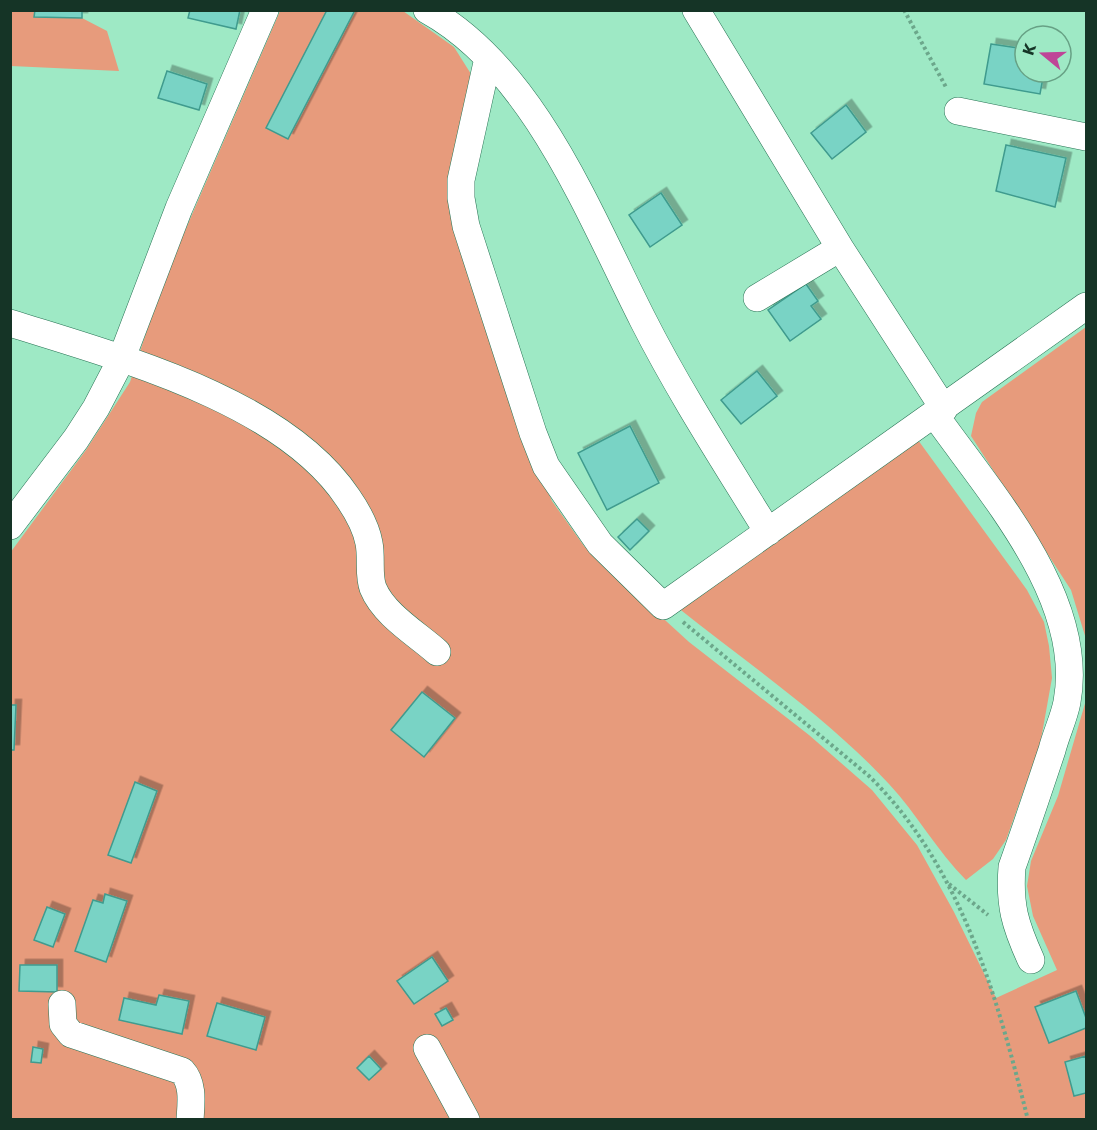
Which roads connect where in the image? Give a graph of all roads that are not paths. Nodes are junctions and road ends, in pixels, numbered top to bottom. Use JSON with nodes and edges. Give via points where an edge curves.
{"nodes":[{"id":1,"x":265,"y":10,"type":"edge"},
{"id":2,"x":427,"y":10,"type":"edge"},
{"id":3,"x":696,"y":10,"type":"edge"},
{"id":4,"x":488,"y":58,"type":"junction"},
{"id":5,"x":958,"y":111,"type":"road end"},
{"id":6,"x":1086,"y":137,"type":"edge"},
{"id":7,"x":840,"y":248,"type":"junction"},
{"id":8,"x":757,"y":298,"type":"dead end"},
{"id":9,"x":1086,"y":306,"type":"edge"},
{"id":10,"x":10,"y":323,"type":"edge"},
{"id":11,"x":121,"y":360,"type":"junction"},
{"id":12,"x":939,"y":412,"type":"junction"},
{"id":13,"x":10,"y":526,"type":"edge"},
{"id":14,"x":768,"y":532,"type":"junction"},
{"id":15,"x":437,"y":652,"type":"dead end"},
{"id":16,"x":1031,"y":960,"type":"dead end"},
{"id":17,"x":62,"y":1004,"type":"dead end"},
{"id":18,"x":427,"y":1048,"type":"dead end"},
{"id":19,"x":190,"y":1119,"type":"edge"},
{"id":20,"x":466,"y":1119,"type":"edge"}],
"edges":[{"from":1,"to":11,"type":"street","via":[[179,208]]},
{"from":2,"to":4,"type":"street"},
{"from":3,"to":7,"type":"street"},
{"from":4,"to":14,"type":"street","via":[[563,158],[644,321]]},
{"from":4,"to":14,"type":"street","via":[[460,198],[546,466],[600,544],[663,606]]},
{"from":5,"to":6,"type":"street"},
{"from":7,"to":8,"type":"street"},
{"from":7,"to":12,"type":"street"},
{"from":9,"to":12,"type":"street"},
{"from":10,"to":11,"type":"street"},
{"from":11,"to":13,"type":"street","via":[[76,439]]},
{"from":11,"to":15,"type":"street","via":[[243,410],[300,446],[325,469],[361,519],[369,544],[372,587],[381,602]]},
{"from":12,"to":14,"type":"street"},
{"from":12,"to":16,"type":"street","via":[[1017,531],[1046,583],[1064,627],[1070,664],[1066,702],[1012,867],[1010,896],[1015,924]]},
{"from":17,"to":19,"type":"street","via":[[63,1024],[71,1034],[182,1071],[190,1086]]},
{"from":18,"to":20,"type":"street"}]}
